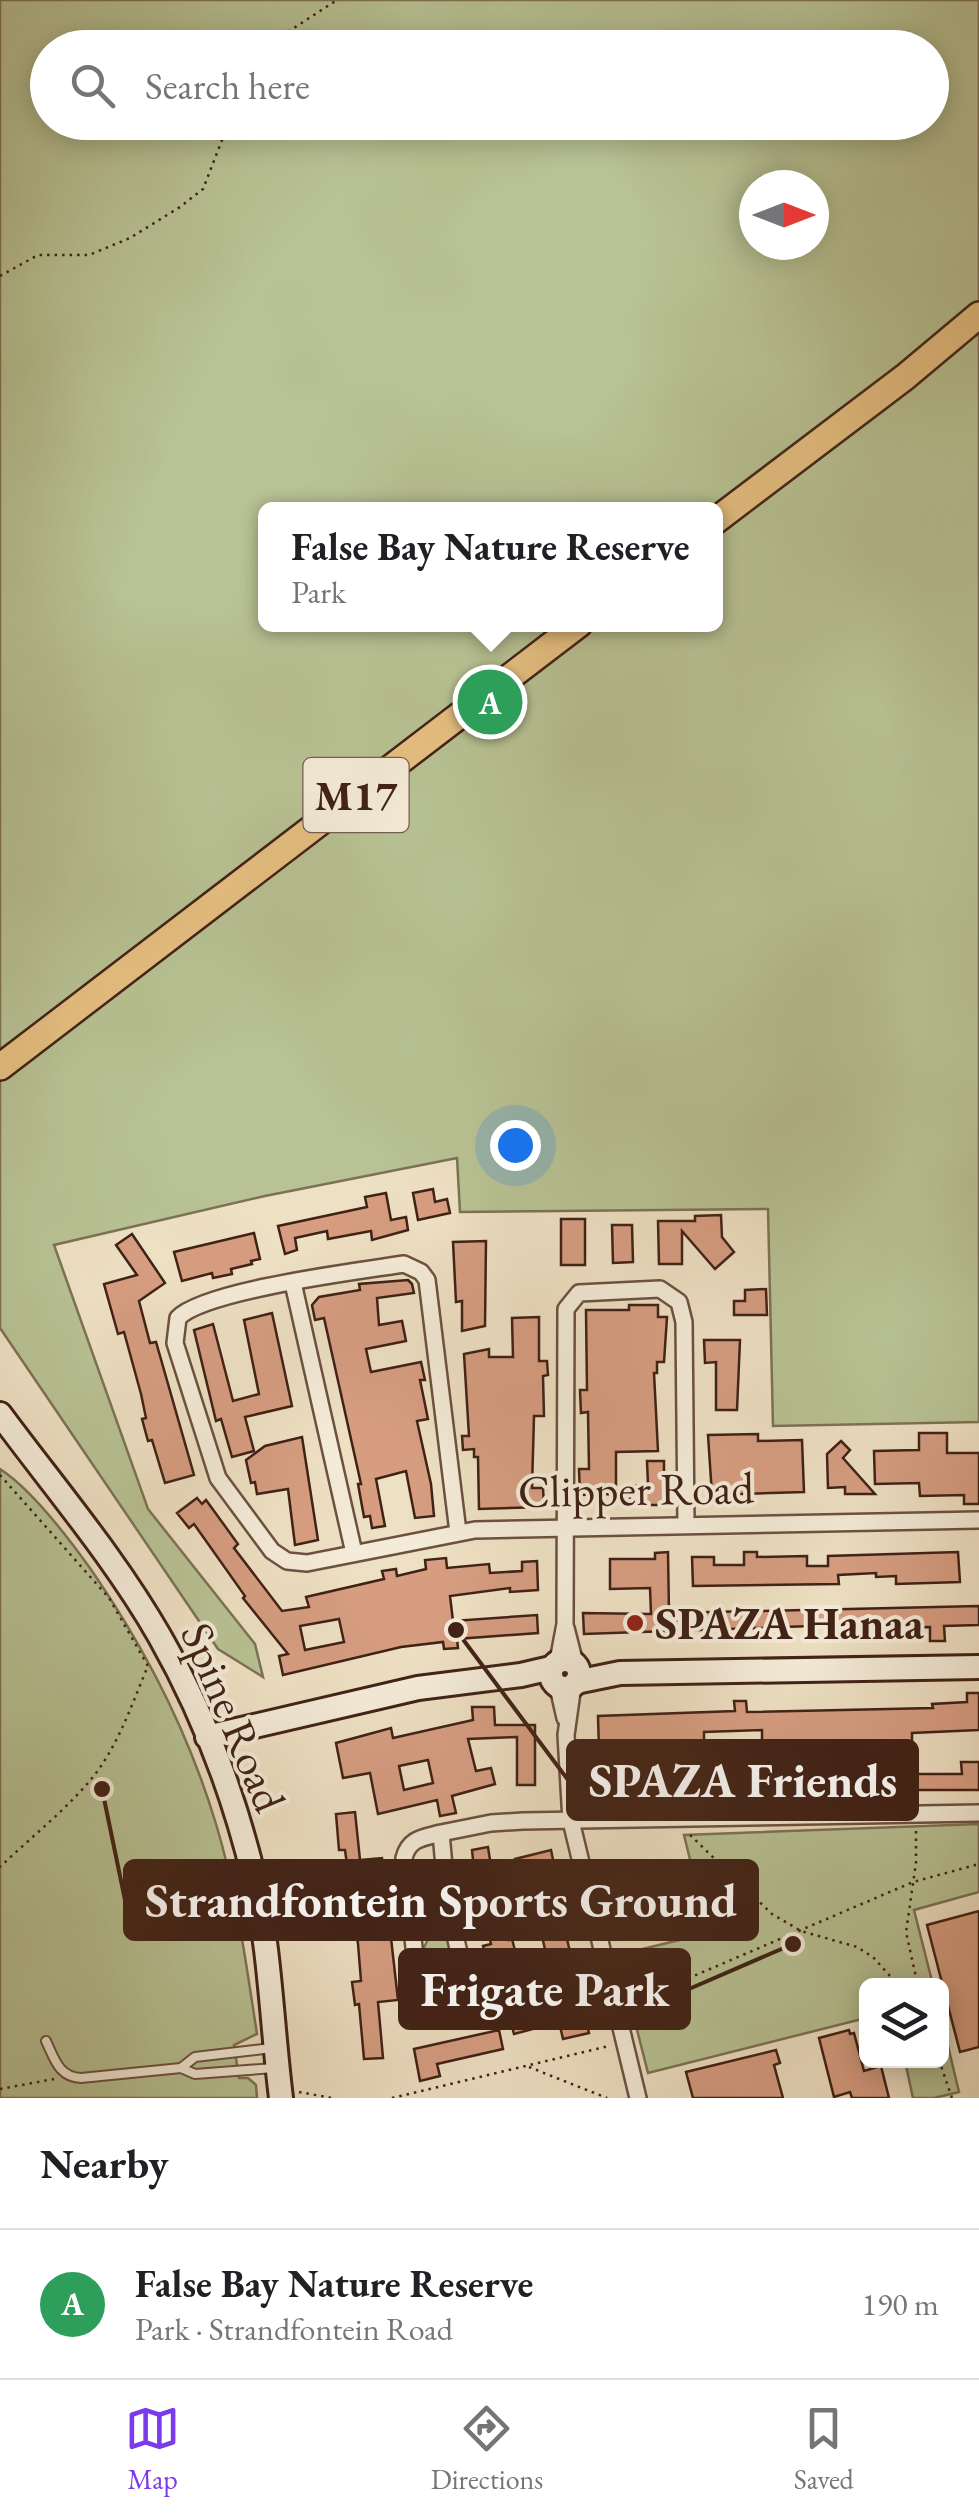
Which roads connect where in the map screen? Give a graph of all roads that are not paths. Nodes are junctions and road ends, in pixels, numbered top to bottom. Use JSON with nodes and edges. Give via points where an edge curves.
{"nodes":[{"id":1,"x":979,"y":315,"type":"edge"},
{"id":2,"x":723,"y":515,"type":"edge"},
{"id":3,"x":570,"y":632,"type":"edge"},
{"id":4,"x":0,"y":1067,"type":"edge"},
{"id":5,"x":292,"y":1283,"type":"junction"},
{"id":6,"x":0,"y":1414,"type":"edge"},
{"id":7,"x":979,"y":1520,"type":"edge"},
{"id":8,"x":686,"y":1525,"type":"junction"},
{"id":9,"x":566,"y":1528,"type":"junction"},
{"id":10,"x":458,"y":1532,"type":"junction"},
{"id":11,"x":354,"y":1553,"type":"junction"},
{"id":12,"x":979,"y":1668,"type":"edge"},
{"id":13,"x":565,"y":1674,"type":"junction"},
{"id":14,"x":207,"y":1737,"type":"junction"},
{"id":15,"x":979,"y":1814,"type":"edge"},
{"id":16,"x":570,"y":1821,"type":"junction"},
{"id":17,"x":442,"y":1833,"type":"junction"},
{"id":18,"x":447,"y":1900,"type":"junction"},
{"id":19,"x":410,"y":1928,"type":"junction"},
{"id":20,"x":46,"y":2041,"type":"dead end"},
{"id":21,"x":276,"y":2058,"type":"junction"},
{"id":22,"x":181,"y":2068,"type":"junction"},
{"id":23,"x":280,"y":2096,"type":"edge"},
{"id":24,"x":638,"y":2098,"type":"edge"}],
"edges":[{"from":1,"to":2,"type":"main road"},
{"from":3,"to":4,"type":"main road","number":"M17"},
{"from":5,"to":10,"type":"street","via":[[404,1264],[427,1280]]},
{"from":5,"to":11,"type":"street"},
{"from":5,"to":11,"type":"street","name":"Clipper Road","via":[[189,1309],[174,1334],[211,1463],[272,1551],[297,1563]]},
{"from":6,"to":14,"type":"street","name":"Spine Road","via":[[144,1611]]},
{"from":7,"to":8,"type":"street","name":"Clipper Road"},
{"from":8,"to":9,"type":"street","name":"Clipper Road"},
{"from":8,"to":9,"type":"street","via":[[683,1311],[660,1289],[592,1290],[574,1296],[566,1309]]},
{"from":9,"to":10,"type":"street","name":"Clipper Road"},
{"from":9,"to":13,"type":"street"},
{"from":10,"to":11,"type":"street","name":"Clipper Road"},
{"from":12,"to":13,"type":"street"},
{"from":13,"to":14,"type":"street","via":[[418,1688]]},
{"from":13,"to":16,"type":"street"},
{"from":14,"to":21,"type":"street","name":"Spine Road","via":[[255,1884]]},
{"from":15,"to":16,"type":"street"},
{"from":16,"to":17,"type":"street","via":[[491,1823]]},
{"from":16,"to":24,"type":"street"},
{"from":17,"to":18,"type":"street"},
{"from":17,"to":19,"type":"street","via":[[414,1840],[406,1851]]},
{"from":18,"to":19,"type":"street"},
{"from":18,"to":19,"type":"street","via":[[466,1980],[462,2002],[435,2009],[420,2001]]},
{"from":20,"to":22,"type":"lane","via":[[65,2075]]},
{"from":21,"to":22,"type":"lane","via":[[195,2074]]},
{"from":21,"to":22,"type":"lane","via":[[195,2058]]},
{"from":21,"to":23,"type":"street","name":"Spine Road"}]}
